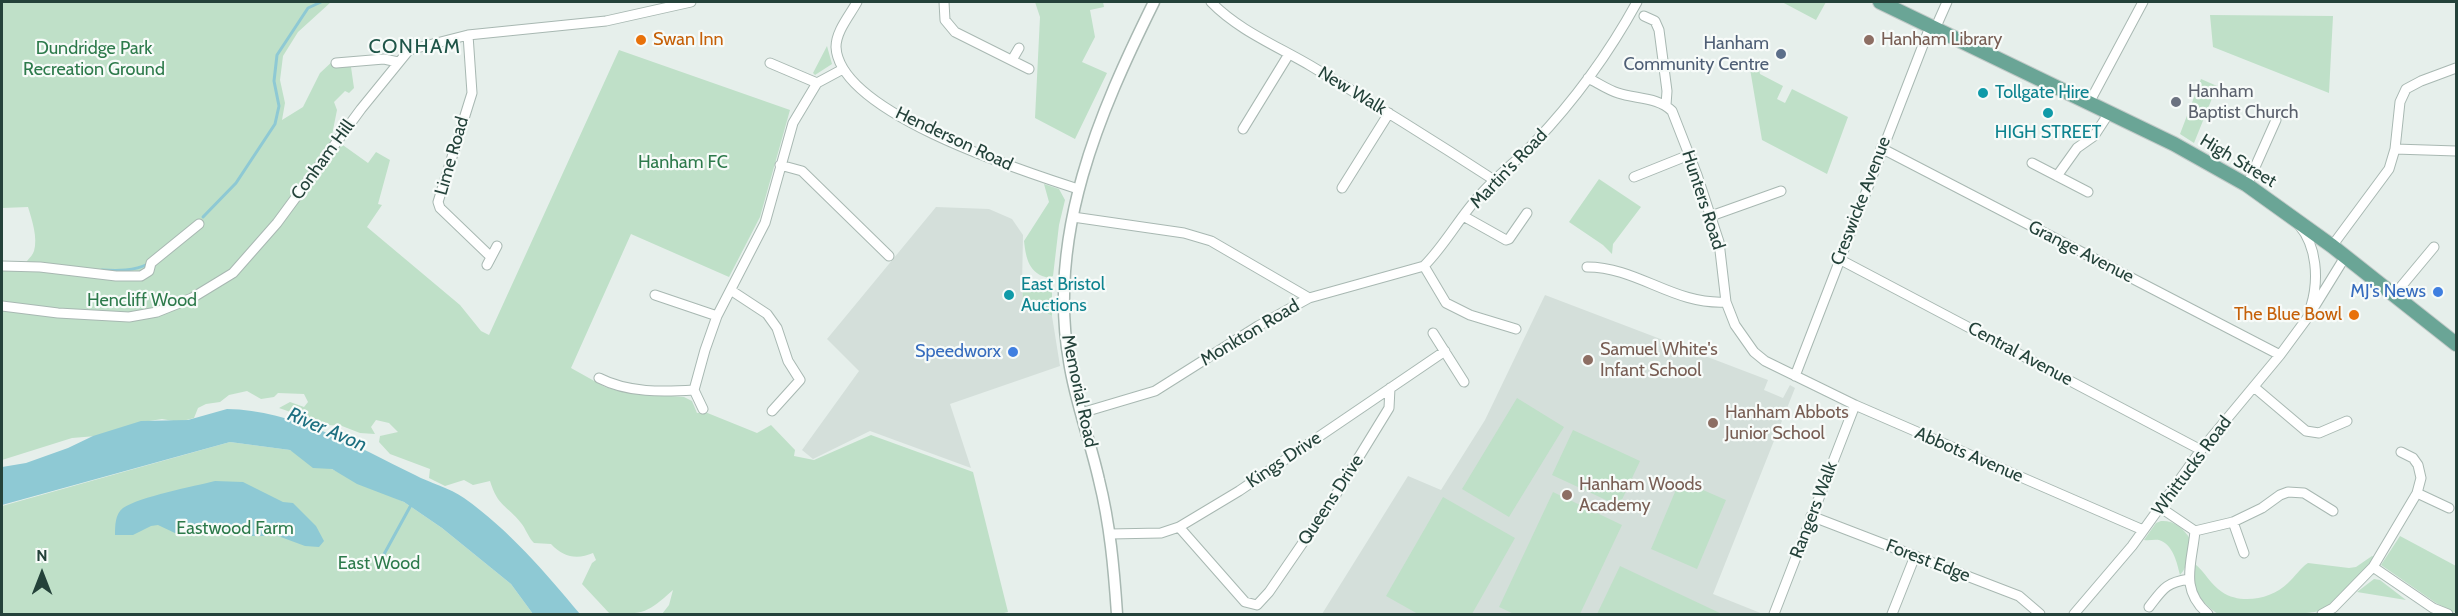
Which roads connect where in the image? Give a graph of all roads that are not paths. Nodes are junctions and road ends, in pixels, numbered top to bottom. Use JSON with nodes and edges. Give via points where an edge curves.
{"nodes":[{"id":1,"x":691,"y":2,"type":"edge"},
{"id":2,"x":857,"y":2,"type":"edge"},
{"id":3,"x":944,"y":2,"type":"edge"},
{"id":4,"x":1154,"y":2,"type":"edge"},
{"id":5,"x":1211,"y":2,"type":"edge"},
{"id":6,"x":1637,"y":2,"type":"edge"},
{"id":7,"x":1880,"y":2,"type":"edge"},
{"id":8,"x":1947,"y":2,"type":"edge"},
{"id":9,"x":2143,"y":2,"type":"edge"},
{"id":10,"x":1644,"y":16,"type":"dead end"},
{"id":11,"x":1932,"y":28,"type":"junction"},
{"id":12,"x":468,"y":35,"type":"junction"},
{"id":13,"x":1019,"y":48,"type":"dead end"},
{"id":14,"x":1289,"y":54,"type":"junction"},
{"id":15,"x":1012,"y":60,"type":"junction"},
{"id":16,"x":398,"y":62,"type":"junction"},
{"id":17,"x":336,"y":63,"type":"dead end"},
{"id":18,"x":771,"y":63,"type":"dead end"},
{"id":19,"x":2457,"y":68,"type":"edge"},
{"id":20,"x":843,"y":69,"type":"junction"},
{"id":21,"x":1029,"y":69,"type":"dead end"},
{"id":22,"x":1588,"y":78,"type":"junction"},
{"id":23,"x":816,"y":82,"type":"junction"},
{"id":24,"x":2089,"y":103,"type":"junction"},
{"id":25,"x":1666,"y":105,"type":"junction"},
{"id":26,"x":1389,"y":113,"type":"junction"},
{"id":27,"x":2109,"y":113,"type":"junction"},
{"id":28,"x":2276,"y":120,"type":"dead end"},
{"id":29,"x":1243,"y":129,"type":"dead end"},
{"id":30,"x":1881,"y":148,"type":"junction"},
{"id":31,"x":2395,"y":149,"type":"junction"},
{"id":32,"x":2457,"y":151,"type":"edge"},
{"id":33,"x":1689,"y":155,"type":"junction"},
{"id":34,"x":2032,"y":163,"type":"dead end"},
{"id":35,"x":780,"y":165,"type":"junction"},
{"id":36,"x":2056,"y":176,"type":"junction"},
{"id":37,"x":1634,"y":177,"type":"dead end"},
{"id":38,"x":1494,"y":180,"type":"junction"},
{"id":39,"x":2247,"y":185,"type":"junction"},
{"id":40,"x":1342,"y":188,"type":"dead end"},
{"id":41,"x":1078,"y":189,"type":"junction"},
{"id":42,"x":1781,"y":191,"type":"dead end"},
{"id":43,"x":2088,"y":192,"type":"dead end"},
{"id":44,"x":1527,"y":213,"type":"dead end"},
{"id":45,"x":2290,"y":214,"type":"junction"},
{"id":46,"x":1465,"y":216,"type":"junction"},
{"id":47,"x":1711,"y":216,"type":"junction"},
{"id":48,"x":1073,"y":217,"type":"junction"},
{"id":49,"x":199,"y":224,"type":"dead end"},
{"id":50,"x":497,"y":246,"type":"dead end"},
{"id":51,"x":2332,"y":246,"type":"junction"},
{"id":52,"x":2434,"y":246,"type":"dead end"},
{"id":53,"x":889,"y":256,"type":"dead end"},
{"id":54,"x":2344,"y":257,"type":"junction"},
{"id":55,"x":1839,"y":260,"type":"junction"},
{"id":56,"x":2,"y":266,"type":"edge"},
{"id":57,"x":1424,"y":266,"type":"junction"},
{"id":58,"x":1587,"y":267,"type":"dead end"},
{"id":59,"x":732,"y":291,"type":"junction"},
{"id":60,"x":655,"y":295,"type":"dead end"},
{"id":61,"x":2394,"y":295,"type":"junction"},
{"id":62,"x":1309,"y":298,"type":"junction"},
{"id":63,"x":1726,"y":302,"type":"junction"},
{"id":64,"x":2,"y":306,"type":"edge"},
{"id":65,"x":717,"y":316,"type":"junction"},
{"id":66,"x":2308,"y":317,"type":"junction"},
{"id":67,"x":1516,"y":329,"type":"dead end"},
{"id":68,"x":1433,"y":333,"type":"dead end"},
{"id":69,"x":2457,"y":344,"type":"edge"},
{"id":70,"x":1445,"y":351,"type":"junction"},
{"id":71,"x":2280,"y":355,"type":"junction"},
{"id":72,"x":1795,"y":376,"type":"junction"},
{"id":73,"x":599,"y":378,"type":"dead end"},
{"id":74,"x":1464,"y":382,"type":"dead end"},
{"id":75,"x":2254,"y":387,"type":"junction"},
{"id":76,"x":1390,"y":388,"type":"junction"},
{"id":77,"x":694,"y":390,"type":"junction"},
{"id":78,"x":1855,"y":405,"type":"junction"},
{"id":79,"x":703,"y":409,"type":"dead end"},
{"id":80,"x":772,"y":411,"type":"dead end"},
{"id":81,"x":1082,"y":413,"type":"junction"},
{"id":82,"x":2348,"y":421,"type":"dead end"},
{"id":83,"x":2201,"y":450,"type":"junction"},
{"id":84,"x":2401,"y":452,"type":"dead end"},
{"id":85,"x":2417,"y":493,"type":"junction"},
{"id":86,"x":2161,"y":508,"type":"junction"},
{"id":87,"x":2449,"y":508,"type":"dead end"},
{"id":88,"x":2333,"y":511,"type":"dead end"},
{"id":89,"x":1811,"y":516,"type":"junction"},
{"id":90,"x":2233,"y":522,"type":"junction"},
{"id":91,"x":1179,"y":527,"type":"junction"},
{"id":92,"x":2143,"y":530,"type":"junction"},
{"id":93,"x":2195,"y":531,"type":"junction"},
{"id":94,"x":1110,"y":534,"type":"junction"},
{"id":95,"x":2244,"y":553,"type":"dead end"},
{"id":96,"x":1915,"y":556,"type":"junction"},
{"id":97,"x":2373,"y":567,"type":"junction"},
{"id":98,"x":2189,"y":579,"type":"junction"},
{"id":99,"x":2149,"y":607,"type":"dead end"},
{"id":100,"x":1117,"y":615,"type":"edge"},
{"id":101,"x":1774,"y":615,"type":"edge"},
{"id":102,"x":1892,"y":615,"type":"edge"},
{"id":103,"x":2040,"y":615,"type":"edge"},
{"id":104,"x":2074,"y":615,"type":"edge"},
{"id":105,"x":2208,"y":615,"type":"edge"},
{"id":106,"x":2322,"y":615,"type":"edge"},
{"id":107,"x":2448,"y":615,"type":"edge"}],
"edges":[{"from":1,"to":12,"type":"street","name":"Conham Hill","via":[[591,24]]},
{"from":2,"to":20,"type":"street","via":[[837,39]]},
{"from":3,"to":15,"type":"street","via":[[945,20],[955,32]]},
{"from":4,"to":41,"type":"street","name":"Memorial Road","via":[[1112,90]]},
{"from":5,"to":14,"type":"street","name":"New Walk","via":[[1226,16]]},
{"from":6,"to":22,"type":"street","name":"Martin's Road"},
{"from":7,"to":11,"type":"main road","name":"High Street"},
{"from":8,"to":11,"type":"street","name":"Creswicke Avenue"},
{"from":9,"to":24,"type":"street"},
{"from":10,"to":25,"type":"street","name":"Hunters Road","via":[[1655,21],[1659,30]]},
{"from":11,"to":24,"type":"main road","name":"High Street"},
{"from":11,"to":30,"type":"street","name":"Creswicke Avenue"},
{"from":12,"to":16,"type":"street","name":"Conham Hill","via":[[409,50]]},
{"from":12,"to":50,"type":"street","name":"Lime Road","via":[[471,93],[438,202],[489,261]]},
{"from":13,"to":15,"type":"street"},
{"from":14,"to":26,"type":"street","name":"New Walk"},
{"from":14,"to":29,"type":"street"},
{"from":15,"to":21,"type":"street"},
{"from":16,"to":17,"type":"street","via":[[384,58]]},
{"from":16,"to":64,"type":"street","name":"Conham Hill","via":[[277,223],[232,273],[192,298],[158,312],[129,317]]},
{"from":18,"to":23,"type":"street","via":[[779,72]]},
{"from":19,"to":31,"type":"street","via":[[2406,89],[2400,102]]},
{"from":20,"to":23,"type":"street"},
{"from":20,"to":41,"type":"street","name":"Henderson Road","via":[[865,94],[916,125],[972,151]]},
{"from":22,"to":25,"type":"street","via":[[1615,93]]},
{"from":22,"to":38,"type":"street","name":"Martin's Road","via":[[1533,144]]},
{"from":23,"to":35,"type":"street","via":[[793,123]]},
{"from":24,"to":27,"type":"main road","name":"High Street"},
{"from":25,"to":33,"type":"street","name":"Hunters Road"},
{"from":26,"to":38,"type":"street","name":"New Walk"},
{"from":26,"to":40,"type":"street"},
{"from":27,"to":36,"type":"street","via":[[2094,136],[2077,148]]},
{"from":27,"to":39,"type":"main road","name":"High Street"},
{"from":28,"to":39,"type":"street"},
{"from":30,"to":55,"type":"street","name":"Creswicke Avenue"},
{"from":30,"to":71,"type":"street","name":"Grange Avenue"},
{"from":31,"to":32,"type":"street"},
{"from":31,"to":51,"type":"street","via":[[2390,169]]},
{"from":33,"to":37,"type":"street"},
{"from":33,"to":47,"type":"street","name":"Hunters Road"},
{"from":34,"to":36,"type":"street"},
{"from":35,"to":53,"type":"street","via":[[802,171]]},
{"from":35,"to":59,"type":"street","via":[[765,223]]},
{"from":36,"to":43,"type":"street"},
{"from":38,"to":46,"type":"street","name":"Martin's Road"},
{"from":39,"to":45,"type":"main road","name":"High Street"},
{"from":41,"to":48,"type":"street","name":"Memorial Road"},
{"from":42,"to":47,"type":"street"},
{"from":44,"to":46,"type":"street","via":[[1509,239]]},
{"from":45,"to":51,"type":"main road","name":"High Street"},
{"from":45,"to":66,"type":"street","name":"Whittucks Road","via":[[2309,242],[2315,262]]},
{"from":46,"to":57,"type":"street","name":"Martin's Road"},
{"from":47,"to":63,"type":"street","name":"Hunters Road","via":[[1722,258]]},
{"from":48,"to":62,"type":"street","via":[[1184,233],[1211,241]]},
{"from":48,"to":81,"type":"street","name":"Memorial Road","via":[[1065,259],[1063,312],[1069,362]]},
{"from":49,"to":56,"type":"street","via":[[151,263],[141,276]]},
{"from":51,"to":54,"type":"main road","name":"High Street"},
{"from":52,"to":61,"type":"street"},
{"from":54,"to":61,"type":"main road","name":"High Street"},
{"from":54,"to":66,"type":"street","name":"Whittucks Road"},
{"from":55,"to":72,"type":"street","name":"Creswicke Avenue"},
{"from":55,"to":83,"type":"street","name":"Central Avenue"},
{"from":57,"to":62,"type":"street","name":"Monkton Road"},
{"from":57,"to":67,"type":"street","via":[[1446,303]]},
{"from":58,"to":63,"type":"street","via":[[1624,272],[1684,298]]},
{"from":59,"to":65,"type":"street"},
{"from":59,"to":80,"type":"street","via":[[767,314],[800,381]]},
{"from":60,"to":65,"type":"street"},
{"from":61,"to":69,"type":"main road","name":"High Street"},
{"from":62,"to":81,"type":"street","name":"Monkton Road","via":[[1155,391]]},
{"from":63,"to":72,"type":"street","name":"Hunters Road","via":[[1735,325],[1754,352]]},
{"from":65,"to":77,"type":"street"},
{"from":66,"to":71,"type":"street","name":"Whittucks Road"},
{"from":68,"to":70,"type":"street"},
{"from":70,"to":74,"type":"street"},
{"from":70,"to":76,"type":"street","name":"Kings Drive"},
{"from":71,"to":75,"type":"street","name":"Whittucks Road"},
{"from":72,"to":78,"type":"street","name":"Abbots Avenue"},
{"from":73,"to":77,"type":"street","via":[[626,388]]},
{"from":75,"to":82,"type":"street","via":[[2306,431],[2319,433]]},
{"from":75,"to":83,"type":"street","name":"Whittucks Road"},
{"from":76,"to":91,"type":"street","name":"Kings Drive"},
{"from":76,"to":91,"type":"street","name":"Queens Drive","via":[[1389,408],[1335,496],[1257,605],[1245,603]]},
{"from":77,"to":79,"type":"street"},
{"from":78,"to":89,"type":"street","name":"Rangers Walk"},
{"from":78,"to":92,"type":"street","name":"Abbots Avenue"},
{"from":81,"to":94,"type":"street","name":"Memorial Road"},
{"from":83,"to":86,"type":"street","name":"Whittucks Road"},
{"from":84,"to":85,"type":"street","via":[[2418,465],[2421,478]]},
{"from":85,"to":87,"type":"street"},
{"from":85,"to":97,"type":"street"},
{"from":86,"to":92,"type":"street","name":"Whittucks Road"},
{"from":86,"to":93,"type":"street"},
{"from":88,"to":90,"type":"street","via":[[2304,493],[2288,492]]},
{"from":89,"to":96,"type":"street","name":"Forest Edge"},
{"from":89,"to":101,"type":"street","name":"Rangers Walk"},
{"from":90,"to":93,"type":"street"},
{"from":90,"to":95,"type":"street"},
{"from":91,"to":94,"type":"street","name":"Kings Drive","via":[[1161,533]]},
{"from":92,"to":104,"type":"street","name":"Whittucks Road"},
{"from":93,"to":98,"type":"street"},
{"from":94,"to":100,"type":"street","name":"Memorial Road"},
{"from":96,"to":102,"type":"street"},
{"from":96,"to":103,"type":"street","name":"Forest Edge","via":[[2019,597]]},
{"from":97,"to":106,"type":"street"},
{"from":97,"to":107,"type":"street"},
{"from":98,"to":99,"type":"street","via":[[2172,582]]},
{"from":98,"to":105,"type":"street","via":[[2189,589]]}]}
